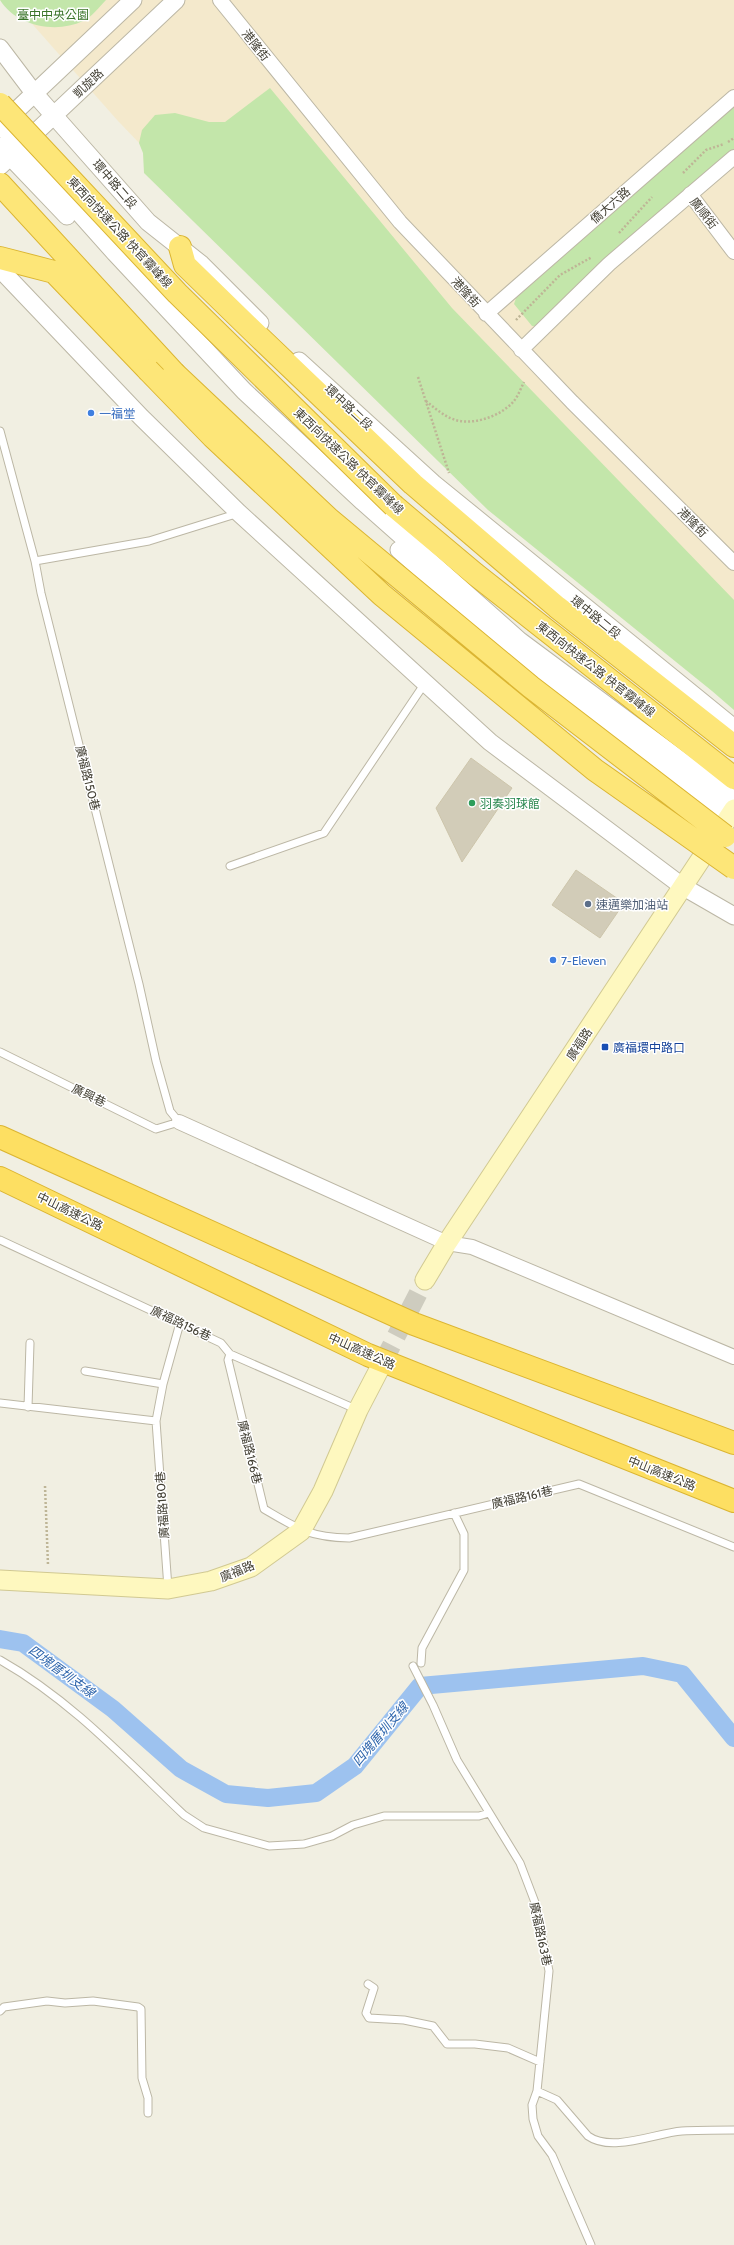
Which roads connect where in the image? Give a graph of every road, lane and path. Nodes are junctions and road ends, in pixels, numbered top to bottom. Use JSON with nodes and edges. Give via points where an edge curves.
{"nodes":[{"id":1,"x":134,"y":0,"type":"edge"},
{"id":2,"x":176,"y":0,"type":"edge"},
{"id":3,"x":220,"y":0,"type":"edge"},
{"id":4,"x":0,"y":48,"type":"edge"},
{"id":5,"x":34,"y":92,"type":"junction"},
{"id":6,"x":734,"y":97,"type":"edge"},
{"id":7,"x":54,"y":115,"type":"junction"},
{"id":8,"x":0,"y":118,"type":"edge"},
{"id":9,"x":734,"y":138,"type":"edge"},
{"id":10,"x":8,"y":154,"type":"edge"},
{"id":11,"x":734,"y":157,"type":"edge"},
{"id":12,"x":683,"y":173,"type":"dead end"},
{"id":13,"x":0,"y":184,"type":"edge"},
{"id":14,"x":690,"y":194,"type":"junction"},
{"id":15,"x":652,"y":197,"type":"dead end"},
{"id":16,"x":616,"y":236,"type":"dead end"},
{"id":17,"x":180,"y":247,"type":"junction"},
{"id":18,"x":734,"y":252,"type":"edge"},
{"id":19,"x":596,"y":256,"type":"dead end"},
{"id":20,"x":0,"y":258,"type":"edge"},
{"id":21,"x":0,"y":269,"type":"edge"},
{"id":22,"x":486,"y":314,"type":"junction"},
{"id":23,"x":516,"y":320,"type":"dead end"},
{"id":24,"x":521,"y":350,"type":"junction"},
{"id":25,"x":418,"y":377,"type":"dead end"},
{"id":26,"x":524,"y":382,"type":"dead end"},
{"id":27,"x":426,"y":402,"type":"junction"},
{"id":28,"x":0,"y":431,"type":"edge"},
{"id":29,"x":450,"y":476,"type":"dead end"},
{"id":30,"x":239,"y":513,"type":"junction"},
{"id":31,"x":35,"y":561,"type":"junction"},
{"id":32,"x":734,"y":564,"type":"edge"},
{"id":33,"x":425,"y":683,"type":"junction"},
{"id":34,"x":734,"y":728,"type":"edge"},
{"id":35,"x":734,"y":746,"type":"edge"},
{"id":36,"x":734,"y":778,"type":"edge"},
{"id":37,"x":733,"y":810,"type":"edge"},
{"id":38,"x":734,"y":842,"type":"edge"},
{"id":39,"x":230,"y":866,"type":"dead end"},
{"id":40,"x":734,"y":868,"type":"edge"},
{"id":41,"x":682,"y":886,"type":"junction"},
{"id":42,"x":734,"y":916,"type":"edge"},
{"id":43,"x":0,"y":1052,"type":"edge"},
{"id":44,"x":179,"y":1122,"type":"junction"},
{"id":45,"x":0,"y":1137,"type":"edge"},
{"id":46,"x":0,"y":1178,"type":"edge"},
{"id":47,"x":0,"y":1240,"type":"edge"},
{"id":48,"x":448,"y":1243,"type":"junction"},
{"id":49,"x":426,"y":1280,"type":"tunnel mouth"},
{"id":50,"x":180,"y":1323,"type":"junction"},
{"id":51,"x":30,"y":1343,"type":"dead end"},
{"id":52,"x":230,"y":1354,"type":"junction"},
{"id":53,"x":734,"y":1357,"type":"edge"},
{"id":54,"x":383,"y":1362,"type":"tunnel mouth"},
{"id":55,"x":85,"y":1371,"type":"dead end"},
{"id":56,"x":163,"y":1384,"type":"junction"},
{"id":57,"x":0,"y":1403,"type":"edge"},
{"id":58,"x":28,"y":1407,"type":"junction"},
{"id":59,"x":358,"y":1410,"type":"junction"},
{"id":60,"x":156,"y":1421,"type":"junction"},
{"id":61,"x":734,"y":1443,"type":"edge"},
{"id":62,"x":45,"y":1486,"type":"dead end"},
{"id":63,"x":734,"y":1501,"type":"edge"},
{"id":64,"x":454,"y":1513,"type":"junction"},
{"id":65,"x":301,"y":1531,"type":"junction"},
{"id":66,"x":734,"y":1548,"type":"edge"},
{"id":67,"x":0,"y":1580,"type":"edge"},
{"id":68,"x":49,"y":1584,"type":"junction"},
{"id":69,"x":168,"y":1589,"type":"junction"},
{"id":70,"x":0,"y":1660,"type":"edge"},
{"id":71,"x":421,"y":1663,"type":"dead end"},
{"id":72,"x":413,"y":1666,"type":"dead end"},
{"id":73,"x":489,"y":1813,"type":"junction"},
{"id":74,"x":368,"y":1984,"type":"dead end"},
{"id":75,"x":0,"y":2011,"type":"edge"},
{"id":76,"x":540,"y":2062,"type":"junction"},
{"id":77,"x":537,"y":2091,"type":"junction"},
{"id":78,"x":148,"y":2113,"type":"dead end"},
{"id":79,"x":734,"y":2130,"type":"edge"},
{"id":80,"x":591,"y":2245,"type":"edge"}],
"edges":[{"from":1,"to":5,"type":"street"},
{"from":2,"to":7,"type":"street","name":"凱旋路"},
{"from":3,"to":22,"type":"street","name":"港隆街","via":[[400,222]]},
{"from":4,"to":5,"type":"street","name":"環中路二段"},
{"from":5,"to":7,"type":"street","name":"環中路二段"},
{"from":5,"to":8,"type":"street"},
{"from":6,"to":22,"type":"street","name":"僑大六路"},
{"from":7,"to":10,"type":"street","name":"凱旋路"},
{"from":7,"to":17,"type":"street","name":"環中路二段","via":[[148,222]]},
{"from":8,"to":10,"type":"street"},
{"from":8,"to":36,"type":"highway","name":"東西向快速公路 快官霧峰線","bridge":true,"via":[[394,506],[475,574]]},
{"from":9,"to":12,"type":"path","via":[[706,150]]},
{"from":10,"to":37,"type":"street","via":[[235,393],[352,506],[499,640]]},
{"from":11,"to":14,"type":"street"},
{"from":13,"to":38,"type":"highway","bridge":true,"via":[[174,373],[329,519],[531,687]]},
{"from":14,"to":18,"type":"street","name":"廣順街"},
{"from":14,"to":24,"type":"street","via":[[609,264]]},
{"from":15,"to":16,"type":"path"},
{"from":17,"to":34,"type":"street","name":"環中路二段","via":[[433,483]]},
{"from":17,"to":35,"type":"highway","via":[[186,264],[413,484],[557,607]]},
{"from":19,"to":23,"type":"path","via":[[560,275]]},
{"from":20,"to":40,"type":"highway","bridge":true,"via":[[54,272],[213,437],[382,595],[595,770]]},
{"from":21,"to":30,"type":"street","via":[[140,417]]},
{"from":22,"to":24,"type":"street","name":"港隆街"},
{"from":24,"to":32,"type":"street","name":"港隆街"},
{"from":25,"to":27,"type":"path"},
{"from":26,"to":27,"type":"path","via":[[514,401],[500,412],[478,420],[460,421],[446,416]]},
{"from":27,"to":29,"type":"path"},
{"from":28,"to":31,"type":"lane","name":"廣福路150巷"},
{"from":30,"to":31,"type":"lane","via":[[149,541]]},
{"from":30,"to":33,"type":"street"},
{"from":31,"to":44,"type":"lane","name":"廣福路150巷","via":[[156,1061],[170,1111]]},
{"from":33,"to":39,"type":"lane","via":[[324,833]]},
{"from":33,"to":41,"type":"street","via":[[490,742]]},
{"from":37,"to":41,"type":"main road","name":"廣福路"},
{"from":41,"to":42,"type":"street"},
{"from":41,"to":48,"type":"main road","name":"廣福路"},
{"from":43,"to":44,"type":"lane","name":"廣興巷","via":[[156,1129]]},
{"from":44,"to":48,"type":"street"},
{"from":45,"to":61,"type":"highway","via":[[414,1324]]},
{"from":46,"to":63,"type":"highway","name":"中山高速公路","via":[[368,1355]]},
{"from":47,"to":50,"type":"lane","name":"廣福路156巷"},
{"from":48,"to":49,"type":"main road","name":"廣福路"},
{"from":48,"to":53,"type":"street","via":[[472,1247]]},
{"from":50,"to":52,"type":"lane","name":"廣福路156巷","via":[[221,1343]]},
{"from":50,"to":56,"type":"lane","name":"廣福路180巷"},
{"from":51,"to":58,"type":"lane"},
{"from":52,"to":59,"type":"lane","name":"廣福路156巷"},
{"from":52,"to":65,"type":"lane","name":"廣福路166巷","via":[[228,1360],[264,1509]]},
{"from":54,"to":59,"type":"main road","name":"廣福路"},
{"from":55,"to":56,"type":"lane"},
{"from":56,"to":60,"type":"lane","name":"廣福路180巷"},
{"from":57,"to":58,"type":"lane"},
{"from":58,"to":60,"type":"lane"},
{"from":59,"to":65,"type":"main road","name":"廣福路","via":[[323,1491]]},
{"from":60,"to":69,"type":"lane","name":"廣福路180巷"},
{"from":62,"to":68,"type":"path"},
{"from":64,"to":65,"type":"lane","name":"廣福路161巷","via":[[349,1538],[326,1537]]},
{"from":64,"to":66,"type":"lane","name":"廣福路161巷","via":[[579,1484]]},
{"from":64,"to":71,"type":"lane","via":[[464,1534],[464,1570],[422,1648]]},
{"from":65,"to":69,"type":"main road","name":"廣福路","via":[[251,1567],[211,1581]]},
{"from":67,"to":68,"type":"main road","name":"廣福路"},
{"from":68,"to":69,"type":"main road","name":"廣福路"},
{"from":70,"to":73,"type":"lane","via":[[32,1678],[67,1704],[184,1815],[204,1828],[269,1846],[304,1844],[384,1816],[479,1816]]},
{"from":72,"to":73,"type":"lane","name":"廣福路163巷","via":[[456,1760]]},
{"from":73,"to":76,"type":"lane","name":"廣福路163巷","via":[[520,1863],[539,1919],[549,1971]]},
{"from":74,"to":76,"type":"lane","via":[[374,1988],[366,2013],[369,2018],[404,2020],[433,2026],[446,2044],[508,2048]]},
{"from":75,"to":78,"type":"lane","via":[[4,2007],[47,2001],[93,2001],[138,2007],[141,2010],[142,2078],[148,2098]]},
{"from":76,"to":77,"type":"lane","name":"廣福路163巷"},
{"from":77,"to":79,"type":"lane","via":[[557,2100],[594,2141],[635,2140],[680,2131]]},
{"from":77,"to":80,"type":"lane","name":"廣福路163巷","via":[[532,2105],[538,2136],[552,2155]]}]}
